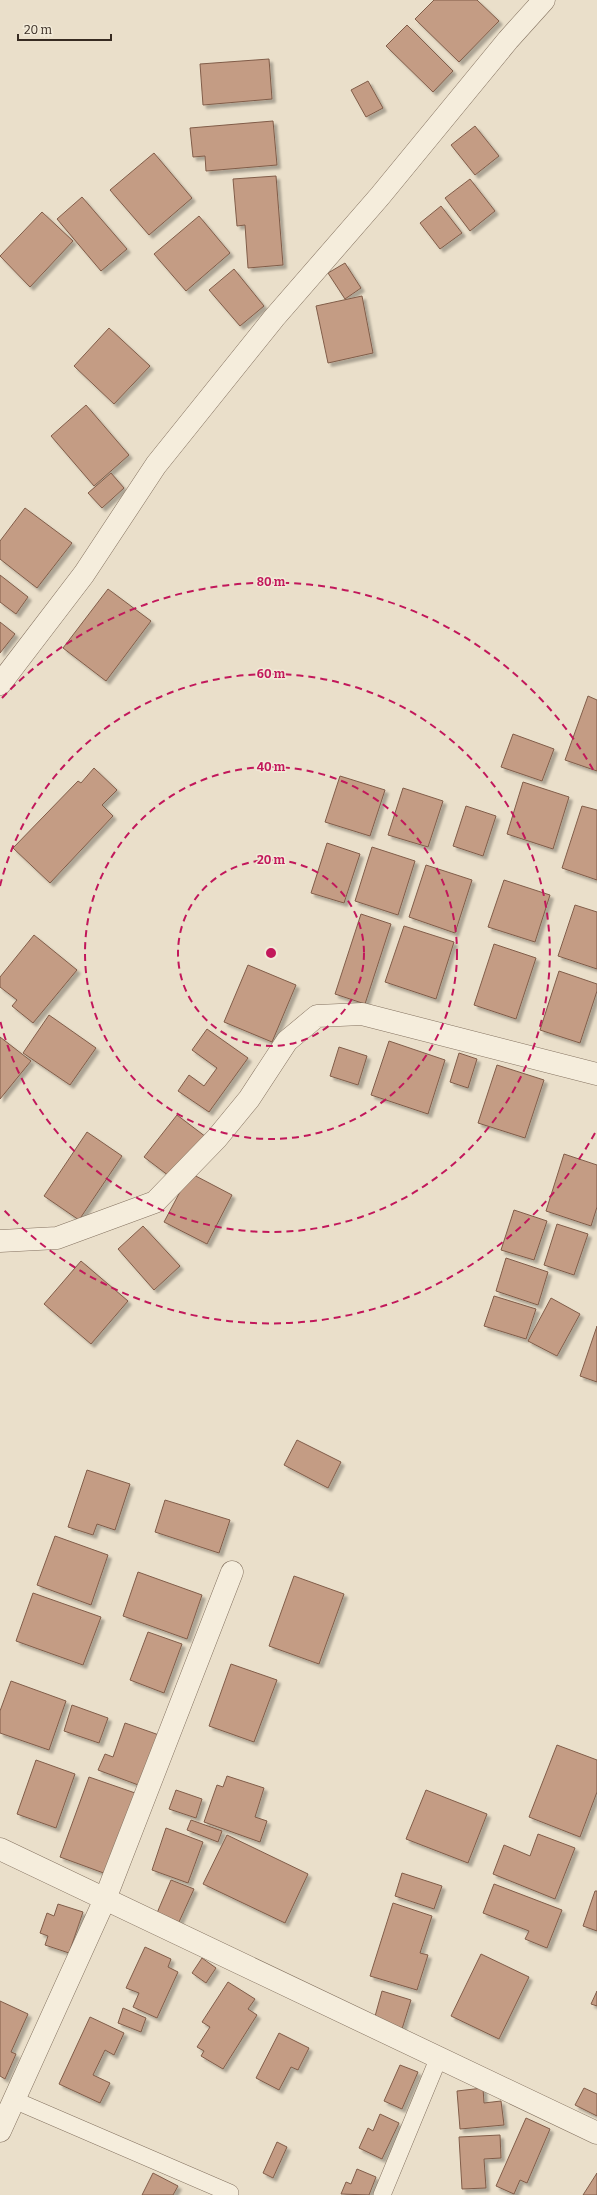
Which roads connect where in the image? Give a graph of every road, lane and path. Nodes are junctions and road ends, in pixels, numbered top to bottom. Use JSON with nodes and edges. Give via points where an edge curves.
{"nodes":[{"id":1,"x":544,"y":0,"type":"edge"},
{"id":2,"x":0,"y":684,"type":"edge"},
{"id":3,"x":597,"y":1074,"type":"edge"},
{"id":4,"x":0,"y":1241,"type":"edge"},
{"id":5,"x":232,"y":1572,"type":"dead end"},
{"id":6,"x":0,"y":1849,"type":"edge"},
{"id":7,"x":105,"y":1899,"type":"junction"},
{"id":8,"x":439,"y":2057,"type":"junction"},
{"id":9,"x":14,"y":2100,"type":"junction"},
{"id":10,"x":0,"y":2131,"type":"edge"},
{"id":11,"x":597,"y":2133,"type":"edge"},
{"id":12,"x":230,"y":2193,"type":"dead end"},
{"id":13,"x":382,"y":2195,"type":"edge"}],
"edges":[{"from":1,"to":2,"type":"street","via":[[274,318],[156,465],[84,574]]},
{"from":3,"to":4,"type":"street","via":[[362,1014],[317,1016],[287,1041],[250,1099],[217,1138],[155,1202],[57,1238]]},
{"from":5,"to":7,"type":"street"},
{"from":6,"to":7,"type":"street"},
{"from":7,"to":8,"type":"street"},
{"from":7,"to":9,"type":"street"},
{"from":8,"to":11,"type":"street"},
{"from":8,"to":13,"type":"lane"},
{"from":9,"to":10,"type":"street"},
{"from":9,"to":12,"type":"lane"}]}
